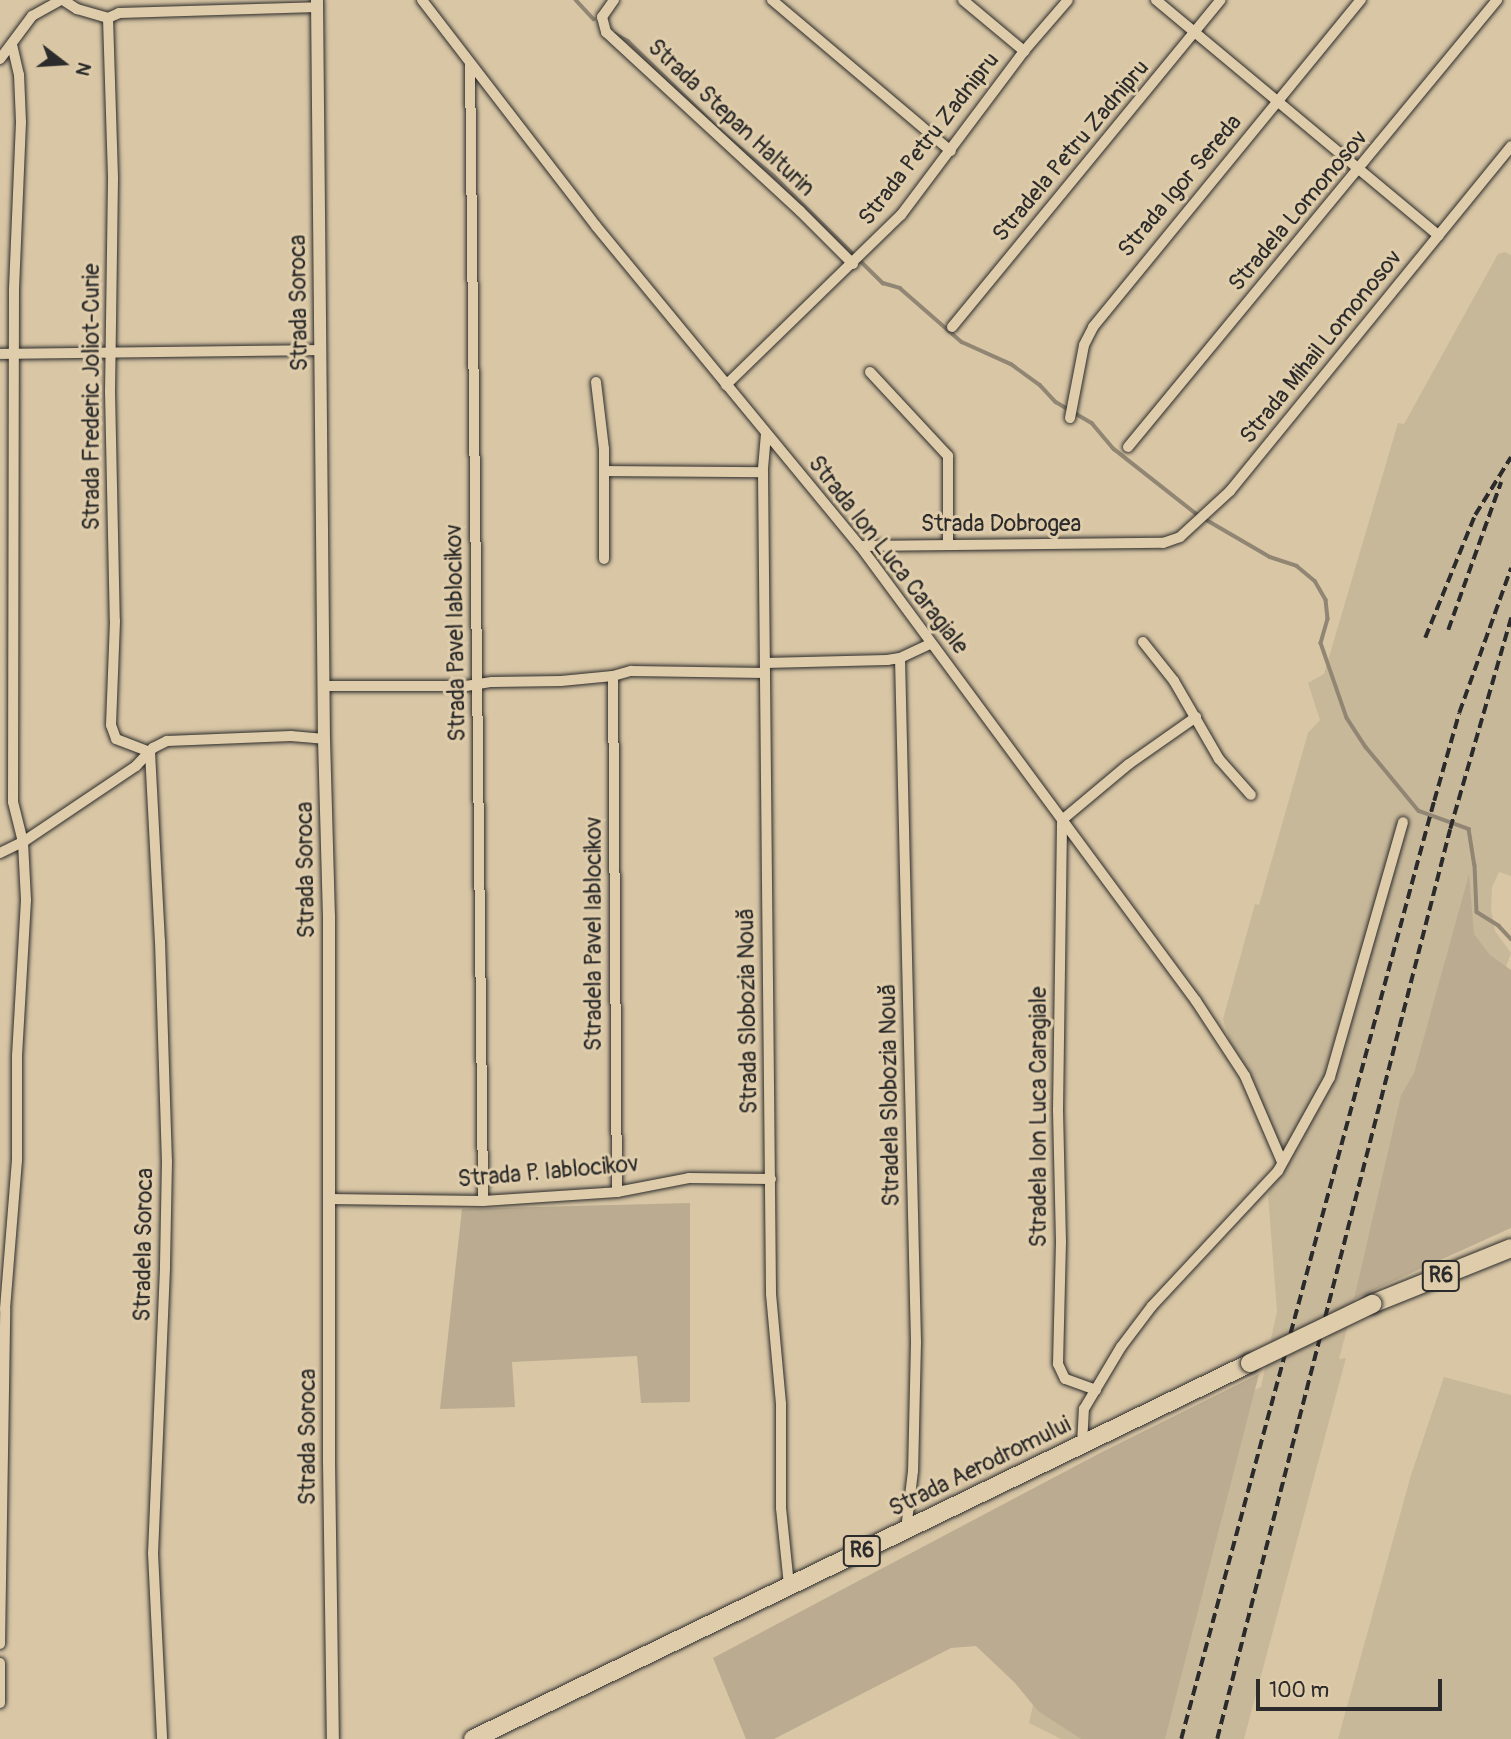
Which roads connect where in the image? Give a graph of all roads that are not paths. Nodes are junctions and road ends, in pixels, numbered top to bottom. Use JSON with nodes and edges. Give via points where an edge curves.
{"nodes":[{"id":1,"x":62,"y":0,"type":"edge"},
{"id":2,"x":422,"y":0,"type":"edge"},
{"id":3,"x":614,"y":0,"type":"edge"},
{"id":4,"x":772,"y":0,"type":"edge"},
{"id":5,"x":964,"y":0,"type":"edge"},
{"id":6,"x":1068,"y":0,"type":"edge"},
{"id":7,"x":1156,"y":0,"type":"edge"},
{"id":8,"x":1221,"y":0,"type":"edge"},
{"id":9,"x":1361,"y":0,"type":"edge"},
{"id":10,"x":1497,"y":0,"type":"edge"},
{"id":11,"x":317,"y":4,"type":"edge"},
{"id":12,"x":208,"y":5,"type":"edge"},
{"id":13,"x":107,"y":18,"type":"junction"},
{"id":14,"x":1195,"y":33,"type":"junction"},
{"id":15,"x":12,"y":44,"type":"junction"},
{"id":16,"x":1024,"y":51,"type":"junction"},
{"id":17,"x":0,"y":60,"type":"edge"},
{"id":18,"x":470,"y":64,"type":"junction"},
{"id":19,"x":1278,"y":101,"type":"junction"},
{"id":20,"x":1511,"y":146,"type":"edge"},
{"id":21,"x":951,"y":151,"type":"junction"},
{"id":22,"x":1361,"y":169,"type":"junction"},
{"id":23,"x":1439,"y":236,"type":"junction"},
{"id":24,"x":853,"y":264,"type":"junction"},
{"id":25,"x":952,"y":327,"type":"dead end"},
{"id":26,"x":320,"y":350,"type":"junction"},
{"id":27,"x":111,"y":353,"type":"junction"},
{"id":28,"x":0,"y":354,"type":"edge"},
{"id":29,"x":15,"y":354,"type":"junction"},
{"id":30,"x":870,"y":372,"type":"dead end"},
{"id":31,"x":596,"y":382,"type":"dead end"},
{"id":32,"x":726,"y":385,"type":"junction"},
{"id":33,"x":1070,"y":418,"type":"dead end"},
{"id":34,"x":766,"y":434,"type":"junction"},
{"id":35,"x":1128,"y":447,"type":"dead end"},
{"id":36,"x":604,"y":471,"type":"junction"},
{"id":37,"x":763,"y":471,"type":"junction"},
{"id":38,"x":1142,"y":543,"type":"joint"},
{"id":39,"x":947,"y":545,"type":"junction"},
{"id":40,"x":860,"y":546,"type":"junction"},
{"id":41,"x":604,"y":559,"type":"dead end"},
{"id":42,"x":1143,"y":642,"type":"dead end"},
{"id":43,"x":930,"y":644,"type":"junction"},
{"id":44,"x":900,"y":658,"type":"junction"},
{"id":45,"x":765,"y":668,"type":"junction"},
{"id":46,"x":613,"y":676,"type":"junction"},
{"id":47,"x":478,"y":684,"type":"junction"},
{"id":48,"x":324,"y":686,"type":"junction"},
{"id":49,"x":1196,"y":717,"type":"junction"},
{"id":50,"x":324,"y":738,"type":"junction"},
{"id":51,"x":149,"y":752,"type":"junction"},
{"id":52,"x":1251,"y":795,"type":"dead end"},
{"id":53,"x":1062,"y":820,"type":"junction"},
{"id":54,"x":1403,"y":822,"type":"dead end"},
{"id":55,"x":23,"y":842,"type":"junction"},
{"id":56,"x":0,"y":853,"type":"edge"},
{"id":57,"x":1282,"y":1162,"type":"junction"},
{"id":58,"x":771,"y":1179,"type":"junction"},
{"id":59,"x":617,"y":1192,"type":"junction"},
{"id":60,"x":328,"y":1199,"type":"junction"},
{"id":61,"x":483,"y":1201,"type":"junction"},
{"id":62,"x":1511,"y":1248,"type":"edge"},
{"id":63,"x":1096,"y":1390,"type":"junction"},
{"id":64,"x":1082,"y":1445,"type":"junction"},
{"id":65,"x":906,"y":1530,"type":"junction"},
{"id":66,"x":789,"y":1586,"type":"junction"},
{"id":67,"x":0,"y":1644,"type":"edge"},
{"id":68,"x":0,"y":1663,"type":"edge"},
{"id":69,"x":0,"y":1703,"type":"edge"},
{"id":70,"x":162,"y":1739,"type":"edge"},
{"id":71,"x":333,"y":1739,"type":"edge"},
{"id":72,"x":473,"y":1739,"type":"edge"}],
"edges":[{"from":1,"to":13,"type":"street"},
{"from":1,"to":15,"type":"street","via":[[32,16]]},
{"from":2,"to":18,"type":"street","name":"Strada Ion Luca Caragiale"},
{"from":3,"to":24,"type":"street","name":"Strada Stepan Halturin","via":[[602,17],[606,32]]},
{"from":4,"to":21,"type":"street"},
{"from":5,"to":16,"type":"street"},
{"from":6,"to":16,"type":"street","name":"Strada Petru Zadnipru"},
{"from":7,"to":14,"type":"street"},
{"from":8,"to":14,"type":"street","name":"Stradela Petru Zadnipru"},
{"from":9,"to":19,"type":"street","name":"Strada Igor Sereda"},
{"from":10,"to":22,"type":"street","name":"Stradela Lomonosov"},
{"from":11,"to":12,"type":"street"},
{"from":11,"to":26,"type":"street","name":"Strada Soroca"},
{"from":12,"to":13,"type":"street"},
{"from":13,"to":27,"type":"street","name":"Strada Frederic Joliot-Curie","via":[[113,179]]},
{"from":14,"to":19,"type":"street"},
{"from":14,"to":25,"type":"street","name":"Stradela Petru Zadnipru"},
{"from":15,"to":17,"type":"street"},
{"from":15,"to":29,"type":"street","via":[[21,101]]},
{"from":16,"to":21,"type":"street","name":"Strada Petru Zadnipru"},
{"from":18,"to":32,"type":"street","name":"Strada Ion Luca Caragiale"},
{"from":18,"to":47,"type":"street","name":"Strada Pavel Iablocikov"},
{"from":19,"to":22,"type":"street"},
{"from":19,"to":33,"type":"street","name":"Strada Igor Sereda","via":[[1093,327],[1084,345]]},
{"from":20,"to":23,"type":"street","name":"Strada Mihail Lomonosov"},
{"from":21,"to":24,"type":"street","name":"Strada Petru Zadnipru","via":[[901,215]]},
{"from":22,"to":23,"type":"street"},
{"from":22,"to":35,"type":"street","name":"Stradela Lomonosov"},
{"from":23,"to":38,"type":"street","name":"Strada Mihail Lomonosov","via":[[1230,491],[1180,537]]},
{"from":24,"to":32,"type":"street","name":"Strada Petru Zadnipru"},
{"from":26,"to":27,"type":"street"},
{"from":26,"to":48,"type":"street","name":"Strada Soroca"},
{"from":27,"to":29,"type":"street"},
{"from":27,"to":51,"type":"street","name":"Strada Frederic Joliot-Curie","via":[[115,621],[111,725],[116,739]]},
{"from":28,"to":29,"type":"street"},
{"from":29,"to":55,"type":"street","via":[[13,802]]},
{"from":30,"to":39,"type":"street","via":[[948,456]]},
{"from":31,"to":36,"type":"street"},
{"from":32,"to":34,"type":"street","name":"Strada Ion Luca Caragiale"},
{"from":34,"to":37,"type":"street","name":"Strada Slobozia Nouă"},
{"from":34,"to":40,"type":"street","name":"Strada Ion Luca Caragiale"},
{"from":36,"to":37,"type":"street"},
{"from":36,"to":41,"type":"street"},
{"from":37,"to":45,"type":"street","name":"Strada Slobozia Nouă"},
{"from":38,"to":39,"type":"street","name":"Strada Dobrogea"},
{"from":39,"to":40,"type":"street","name":"Strada Dobrogea"},
{"from":40,"to":43,"type":"street","name":"Strada Ion Luca Caragiale"},
{"from":42,"to":49,"type":"street"},
{"from":43,"to":44,"type":"street"},
{"from":43,"to":53,"type":"street","name":"Strada Ion Luca Caragiale"},
{"from":44,"to":45,"type":"street"},
{"from":44,"to":65,"type":"street","name":"Stradela Slobozia Nouă","via":[[916,1342]]},
{"from":45,"to":46,"type":"street","via":[[631,671]]},
{"from":45,"to":58,"type":"street","name":"Strada Slobozia Nouă"},
{"from":46,"to":47,"type":"street"},
{"from":46,"to":59,"type":"street","name":"Stradela Pavel Iablocikov"},
{"from":47,"to":48,"type":"street"},
{"from":47,"to":61,"type":"street","name":"Strada Pavel Iablocikov"},
{"from":48,"to":50,"type":"street","name":"Strada Soroca"},
{"from":49,"to":52,"type":"street","via":[[1219,759]]},
{"from":49,"to":53,"type":"street","via":[[1129,764]]},
{"from":50,"to":51,"type":"street","via":[[183,739],[161,743]]},
{"from":50,"to":60,"type":"street","name":"Strada Soroca","via":[[330,916]]},
{"from":51,"to":55,"type":"street","via":[[136,766]]},
{"from":51,"to":70,"type":"street","name":"Stradela Sorocа","via":[[167,1161],[153,1553]]},
{"from":53,"to":57,"type":"street","name":"Strada Ion Luca Caragiale","via":[[1231,1053]]},
{"from":53,"to":63,"type":"street","name":"Stradela Ion Luca Caragiale","via":[[1058,1364],[1065,1379]]},
{"from":54,"to":57,"type":"street","via":[[1330,1077]]},
{"from":55,"to":56,"type":"street"},
{"from":55,"to":67,"type":"street","via":[[26,900],[17,1056],[17,1160],[5,1309]]},
{"from":57,"to":63,"type":"street","via":[[1152,1306]]},
{"from":58,"to":59,"type":"street","name":"Strada P. Iablocikov","via":[[689,1178]]},
{"from":58,"to":66,"type":"street","name":"Strada Slobozia Nouă","via":[[772,1306]]},
{"from":59,"to":61,"type":"street","name":"Strada P. Iablocikov"},
{"from":60,"to":61,"type":"street","name":"Strada P. Iablocikov"},
{"from":60,"to":71,"type":"street","name":"Strada Soroca"},
{"from":62,"to":64,"type":"highway","name":"Strada Aerodromului","number":"R6","bridge":true,"via":[[1372,1304]]},
{"from":63,"to":64,"type":"street","via":[[1084,1409]]},
{"from":64,"to":65,"type":"highway","name":"Strada Aerodromului","number":"R6"},
{"from":65,"to":66,"type":"highway","name":"Strada Aerodromului","number":"R6"},
{"from":66,"to":72,"type":"highway","name":"Strada Aerodromului","number":"R6"},
{"from":68,"to":69,"type":"street"}]}
